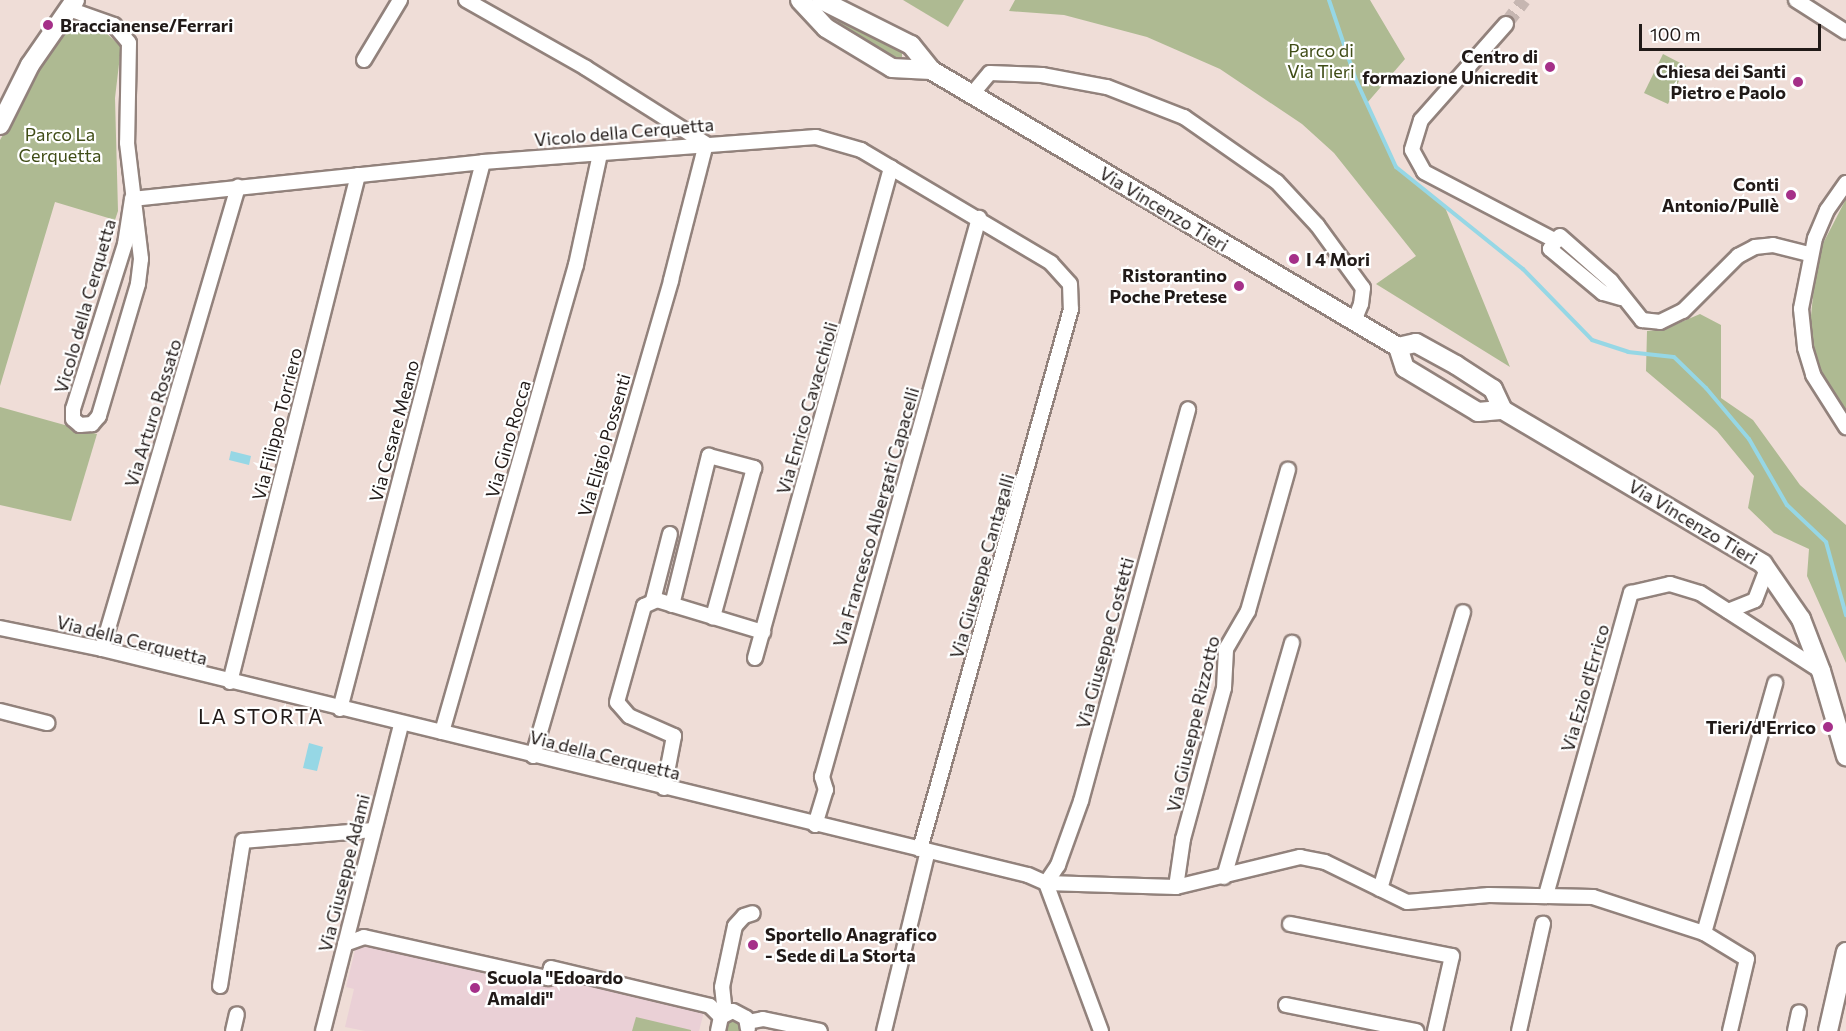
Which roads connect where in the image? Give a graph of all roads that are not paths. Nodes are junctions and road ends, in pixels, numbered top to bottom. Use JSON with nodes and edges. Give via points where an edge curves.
{"nodes":[{"id":1,"x":400,"y":0,"type":"edge"},
{"id":2,"x":466,"y":0,"type":"edge"},
{"id":3,"x":800,"y":0,"type":"edge"},
{"id":4,"x":821,"y":0,"type":"edge"},
{"id":5,"x":1796,"y":0,"type":"edge"},
{"id":6,"x":72,"y":4,"type":"edge"},
{"id":7,"x":844,"y":9,"type":"junction"},
{"id":8,"x":1506,"y":24,"type":"tunnel mouth"},
{"id":9,"x":828,"y":29,"type":"junction"},
{"id":10,"x":1846,"y":32,"type":"edge"},
{"id":11,"x":910,"y":45,"type":"junction"},
{"id":12,"x":364,"y":60,"type":"dead end"},
{"id":13,"x":892,"y":68,"type":"junction"},
{"id":14,"x":931,"y":70,"type":"junction"},
{"id":15,"x":973,"y":93,"type":"junction"},
{"id":16,"x":0,"y":125,"type":"edge"},
{"id":17,"x":706,"y":144,"type":"junction"},
{"id":18,"x":600,"y":154,"type":"junction"},
{"id":19,"x":483,"y":162,"type":"junction"},
{"id":20,"x":891,"y":168,"type":"junction"},
{"id":21,"x":358,"y":175,"type":"junction"},
{"id":22,"x":1846,"y":184,"type":"edge"},
{"id":23,"x":238,"y":188,"type":"junction"},
{"id":24,"x":132,"y":199,"type":"junction"},
{"id":25,"x":979,"y":218,"type":"junction"},
{"id":26,"x":1810,"y":254,"type":"junction"},
{"id":27,"x":1072,"y":291,"type":"joint"},
{"id":28,"x":1354,"y":321,"type":"junction"},
{"id":29,"x":1422,"y":346,"type":"junction"},
{"id":30,"x":1398,"y":347,"type":"junction"},
{"id":31,"x":1408,"y":370,"type":"junction"},
{"id":32,"x":1491,"y":387,"type":"junction"},
{"id":33,"x":1188,"y":409,"type":"dead end"},
{"id":34,"x":1503,"y":410,"type":"junction"},
{"id":35,"x":1478,"y":412,"type":"junction"},
{"id":36,"x":1846,"y":427,"type":"edge"},
{"id":37,"x":1288,"y":470,"type":"dead end"},
{"id":38,"x":670,"y":534,"type":"dead end"},
{"id":39,"x":1767,"y":569,"type":"junction"},
{"id":40,"x":653,"y":600,"type":"junction"},
{"id":41,"x":672,"y":605,"type":"junction"},
{"id":42,"x":1728,"y":611,"type":"junction"},
{"id":43,"x":1463,"y":612,"type":"dead end"},
{"id":44,"x":713,"y":617,"type":"junction"},
{"id":45,"x":0,"y":628,"type":"edge"},
{"id":46,"x":763,"y":632,"type":"junction"},
{"id":47,"x":1292,"y":643,"type":"dead end"},
{"id":48,"x":102,"y":649,"type":"junction"},
{"id":49,"x":755,"y":658,"type":"dead end"},
{"id":50,"x":1821,"y":671,"type":"junction"},
{"id":51,"x":230,"y":682,"type":"junction"},
{"id":52,"x":1775,"y":683,"type":"dead end"},
{"id":53,"x":340,"y":709,"type":"junction"},
{"id":54,"x":0,"y":711,"type":"edge"},
{"id":55,"x":47,"y":723,"type":"dead end"},
{"id":56,"x":400,"y":724,"type":"junction"},
{"id":57,"x":442,"y":732,"type":"junction"},
{"id":58,"x":533,"y":756,"type":"junction"},
{"id":59,"x":1846,"y":756,"type":"edge"},
{"id":60,"x":664,"y":788,"type":"junction"},
{"id":61,"x":815,"y":825,"type":"junction"},
{"id":62,"x":373,"y":831,"type":"junction"},
{"id":63,"x":924,"y":850,"type":"junction"},
{"id":64,"x":1224,"y":877,"type":"junction"},
{"id":65,"x":1046,"y":883,"type":"junction"},
{"id":66,"x":1176,"y":887,"type":"junction"},
{"id":67,"x":1380,"y":889,"type":"junction"},
{"id":68,"x":1546,"y":895,"type":"junction"},
{"id":69,"x":753,"y":913,"type":"dead end"},
{"id":70,"x":1290,"y":924,"type":"dead end"},
{"id":71,"x":1543,"y":924,"type":"dead end"},
{"id":72,"x":1704,"y":933,"type":"junction"},
{"id":73,"x":345,"y":944,"type":"junction"},
{"id":74,"x":1846,"y":952,"type":"edge"},
{"id":75,"x":220,"y":986,"type":"dead end"},
{"id":76,"x":1286,"y":1005,"type":"dead end"},
{"id":77,"x":1799,"y":1012,"type":"dead end"},
{"id":78,"x":237,"y":1014,"type":"dead end"},
{"id":79,"x":723,"y":1015,"type":"junction"},
{"id":80,"x":748,"y":1027,"type":"edge"},
{"id":81,"x":233,"y":1031,"type":"edge"},
{"id":82,"x":323,"y":1031,"type":"edge"},
{"id":83,"x":718,"y":1031,"type":"edge"},
{"id":84,"x":820,"y":1031,"type":"edge"},
{"id":85,"x":884,"y":1031,"type":"edge"},
{"id":86,"x":1101,"y":1031,"type":"edge"},
{"id":87,"x":1416,"y":1031,"type":"edge"},
{"id":88,"x":1435,"y":1031,"type":"edge"},
{"id":89,"x":1519,"y":1031,"type":"edge"},
{"id":90,"x":1730,"y":1031,"type":"edge"},
{"id":91,"x":1795,"y":1031,"type":"edge"},
{"id":92,"x":1828,"y":1031,"type":"edge"}],
"edges":[{"from":1,"to":12,"type":"street"},
{"from":2,"to":17,"type":"street","via":[[586,68]]},
{"from":3,"to":9,"type":"street","name":"Via Vincenzo Tieri"},
{"from":4,"to":7,"type":"street","name":"Via Vincenzo Tieri"},
{"from":5,"to":10,"type":"street"},
{"from":6,"to":16,"type":"street","via":[[30,65]]},
{"from":6,"to":24,"type":"street","name":"Vicolo della Cerquetta","via":[[114,25],[128,39],[126,124]]},
{"from":7,"to":9,"type":"street","via":[[834,14]]},
{"from":7,"to":11,"type":"street","name":"Via Vincenzo Tieri"},
{"from":8,"to":26,"type":"street","via":[[1421,120],[1412,150],[1424,172],[1556,241],[1560,236],[1611,281],[1642,320],[1660,322],[1683,311],[1738,256],[1755,247],[1773,245]]},
{"from":9,"to":13,"type":"street","name":"Via Vincenzo Tieri"},
{"from":11,"to":13,"type":"street","via":[[905,60]]},
{"from":11,"to":14,"type":"street","name":"Via Vincenzo Tieri"},
{"from":13,"to":14,"type":"street","name":"Via Vincenzo Tieri"},
{"from":14,"to":15,"type":"street","name":"Via Vincenzo Tieri"},
{"from":15,"to":28,"type":"street","name":"Via Vincenzo Tieri"},
{"from":15,"to":28,"type":"street","via":[[990,73],[1042,75],[1107,87],[1184,117],[1277,182],[1317,225],[1363,288],[1362,304]]},
{"from":17,"to":18,"type":"street","name":"Vicolo della Cerquetta"},
{"from":17,"to":20,"type":"street","name":"Vicolo della Cerquetta","via":[[825,138],[861,150]]},
{"from":17,"to":58,"type":"street","name":"Via Eligio Possenti","via":[[671,280]]},
{"from":18,"to":19,"type":"street","name":"Vicolo della Cerquetta"},
{"from":18,"to":57,"type":"street","name":"Via Gino Rocca","via":[[576,265]]},
{"from":19,"to":21,"type":"street","name":"Vicolo della Cerquetta"},
{"from":19,"to":53,"type":"street","name":"Via Cesare Meano"},
{"from":20,"to":25,"type":"street","name":"Vicolo della Cerquetta"},
{"from":20,"to":46,"type":"street","name":"Via Enrico Cavacchioli"},
{"from":21,"to":23,"type":"street","name":"Vicolo della Cerquetta"},
{"from":21,"to":51,"type":"street","name":"Via Filippo Torriero"},
{"from":22,"to":26,"type":"street","via":[[1827,210]]},
{"from":23,"to":24,"type":"street","name":"Vicolo della Cerquetta"},
{"from":23,"to":48,"type":"street","name":"Via Arturo Rossato"},
{"from":24,"to":24,"type":"street","name":"Vicolo della Cerquetta","via":[[125,244],[73,409],[73,419],[80,425],[92,424],[99,416],[138,284],[140,249]]},
{"from":25,"to":27,"type":"street","name":"Vicolo della Cerquetta","via":[[1051,263],[1066,277]]},
{"from":25,"to":61,"type":"street","name":"Via Francesco Albergati Capacelli","via":[[822,777],[826,790]]},
{"from":26,"to":36,"type":"street","via":[[1802,288],[1805,348],[1819,388]]},
{"from":27,"to":63,"type":"street","name":"Via Giuseppe Cantagalli","via":[[1071,309],[1029,471]]},
{"from":28,"to":30,"type":"street","name":"Via Vincenzo Tieri"},
{"from":29,"to":30,"type":"street","via":[[1416,343]]},
{"from":29,"to":31,"type":"street"},
{"from":29,"to":32,"type":"street"},
{"from":30,"to":31,"type":"street"},
{"from":31,"to":35,"type":"street"},
{"from":32,"to":34,"type":"street"},
{"from":32,"to":35,"type":"street"},
{"from":33,"to":65,"type":"street","name":"Via Giuseppe Costetti","via":[[1081,801],[1058,865]]},
{"from":34,"to":35,"type":"street"},
{"from":34,"to":39,"type":"street","name":"Via Vincenzo Tieri"},
{"from":37,"to":66,"type":"street","name":"Via Giuseppe Rizzotto","via":[[1248,611],[1226,649],[1224,688],[1183,839]]},
{"from":38,"to":40,"type":"street"},
{"from":39,"to":42,"type":"street","via":[[1755,600]]},
{"from":39,"to":50,"type":"street","name":"Via Vincenzo Tieri","via":[[1801,619]]},
{"from":40,"to":41,"type":"street"},
{"from":40,"to":60,"type":"street","via":[[642,610],[617,699],[625,714],[674,736]]},
{"from":41,"to":44,"type":"street"},
{"from":41,"to":44,"type":"street","via":[[710,456],[754,468]]},
{"from":42,"to":50,"type":"street","name":"Via Ezio d'Errico"},
{"from":42,"to":68,"type":"street","name":"Via Ezio d'Errico","via":[[1700,593],[1670,584],[1631,593]]},
{"from":43,"to":67,"type":"street"},
{"from":44,"to":46,"type":"street"},
{"from":45,"to":48,"type":"street","name":"Via della Cerquetta"},
{"from":46,"to":49,"type":"street","name":"Via Enrico Cavacchioli"},
{"from":47,"to":64,"type":"street"},
{"from":48,"to":51,"type":"street","name":"Via della Cerquetta"},
{"from":50,"to":59,"type":"street","name":"Via Vincenzo Tieri"},
{"from":51,"to":53,"type":"street","name":"Via della Cerquetta"},
{"from":52,"to":72,"type":"street"},
{"from":53,"to":56,"type":"street","name":"Via della Cerquetta"},
{"from":54,"to":55,"type":"street"},
{"from":56,"to":57,"type":"street","name":"Via della Cerquetta"},
{"from":56,"to":62,"type":"street","name":"Via Giuseppe Adami"},
{"from":57,"to":58,"type":"street","name":"Via della Cerquetta"},
{"from":58,"to":60,"type":"street","name":"Via della Cerquetta"},
{"from":60,"to":61,"type":"street","name":"Via della Cerquetta"},
{"from":61,"to":63,"type":"street","name":"Via della Cerquetta"},
{"from":62,"to":73,"type":"street","name":"Via Giuseppe Adami"},
{"from":62,"to":75,"type":"street","via":[[243,841]]},
{"from":63,"to":65,"type":"street","name":"Via della Cerquetta"},
{"from":63,"to":85,"type":"street","name":"Via Giuseppe Cantagalli"},
{"from":64,"to":66,"type":"street","name":"Via della Cerquetta"},
{"from":64,"to":67,"type":"street","name":"Via della Cerquetta","via":[[1300,857],[1325,862]]},
{"from":65,"to":66,"type":"street","name":"Via della Cerquetta"},
{"from":65,"to":86,"type":"street"},
{"from":67,"to":68,"type":"street","name":"Via della Cerquetta","via":[[1417,903],[1490,895]]},
{"from":68,"to":72,"type":"street","name":"Via della Cerquetta","via":[[1593,897]]},
{"from":69,"to":79,"type":"street","via":[[735,926],[722,987]]},
{"from":70,"to":88,"type":"street","via":[[1452,956]]},
{"from":71,"to":89,"type":"street"},
{"from":72,"to":90,"type":"street","name":"Via della Cerquetta","via":[[1747,959]]},
{"from":73,"to":79,"type":"street","via":[[364,937],[548,978],[551,968],[710,1006]]},
{"from":73,"to":82,"type":"street","name":"Via Giuseppe Adami"},
{"from":74,"to":92,"type":"street"},
{"from":76,"to":87,"type":"street"},
{"from":77,"to":91,"type":"street"},
{"from":78,"to":81,"type":"street"},
{"from":79,"to":80,"type":"street","via":[[737,1012]]},
{"from":79,"to":83,"type":"street"},
{"from":80,"to":84,"type":"street","via":[[763,1019]]}]}
